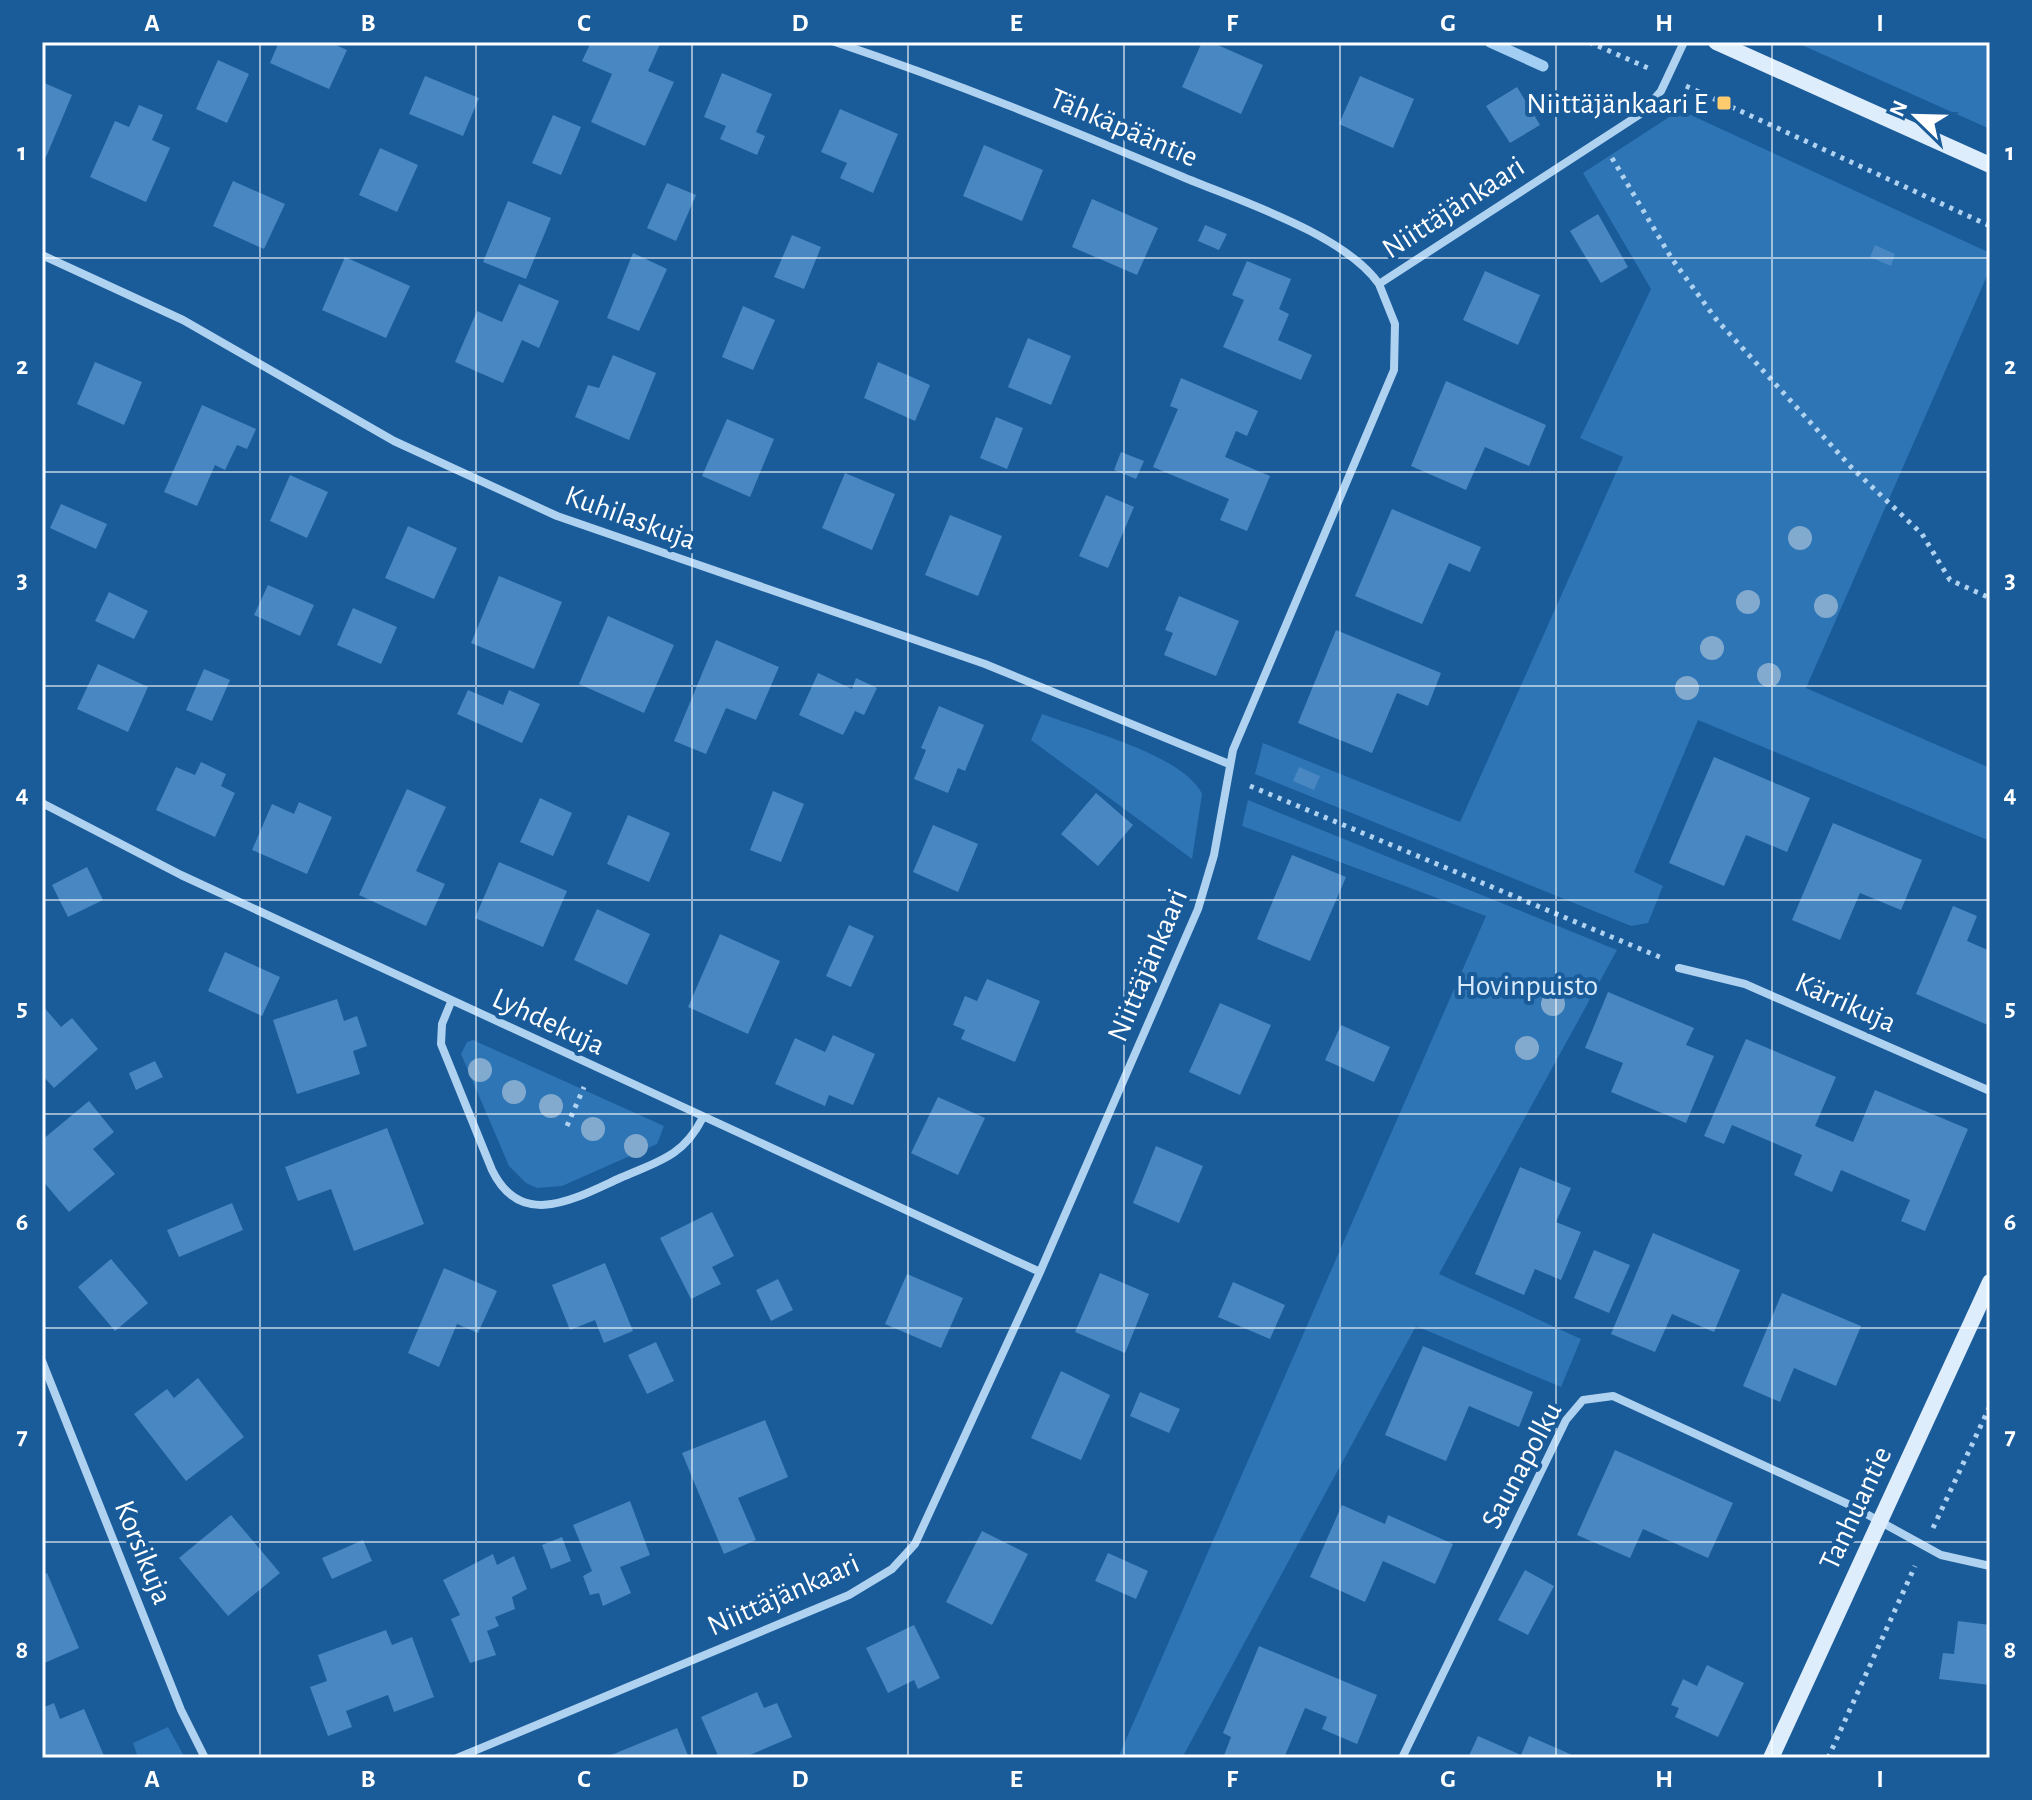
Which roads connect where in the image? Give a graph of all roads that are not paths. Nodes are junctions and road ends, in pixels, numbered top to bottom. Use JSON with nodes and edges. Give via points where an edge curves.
{"nodes":[{"id":1,"x":835,"y":42,"type":"edge"},
{"id":2,"x":1684,"y":42,"type":"edge"},
{"id":3,"x":1716,"y":42,"type":"edge"},
{"id":4,"x":1990,"y":165,"type":"edge"},
{"id":5,"x":42,"y":255,"type":"edge"},
{"id":6,"x":1379,"y":284,"type":"junction"},
{"id":7,"x":1229,"y":764,"type":"junction"},
{"id":8,"x":42,"y":803,"type":"edge"},
{"id":9,"x":1679,"y":968,"type":"road end"},
{"id":10,"x":451,"y":1002,"type":"junction"},
{"id":11,"x":1990,"y":1091,"type":"edge"},
{"id":12,"x":702,"y":1119,"type":"junction"},
{"id":13,"x":1040,"y":1272,"type":"junction"},
{"id":14,"x":1990,"y":1282,"type":"edge"},
{"id":15,"x":42,"y":1361,"type":"edge"},
{"id":16,"x":1879,"y":1521,"type":"junction"},
{"id":17,"x":1990,"y":1566,"type":"edge"},
{"id":18,"x":205,"y":1758,"type":"edge"},
{"id":19,"x":457,"y":1758,"type":"edge"},
{"id":20,"x":1402,"y":1758,"type":"edge"},
{"id":21,"x":1771,"y":1758,"type":"edge"}],
"edges":[{"from":1,"to":6,"type":"street","name":"Tähkäpääntie","via":[[971,88],[1252,206],[1335,244],[1366,266]]},
{"from":2,"to":6,"type":"street","name":"Niittäjänkaari","via":[[1652,102]]},
{"from":3,"to":4,"type":"street"},
{"from":5,"to":7,"type":"street","name":"Kuhilaskuja","via":[[183,320],[394,441],[557,516],[985,664]]},
{"from":6,"to":7,"type":"street","name":"Niittäjänkaari","via":[[1396,337],[1388,390]]},
{"from":7,"to":13,"type":"street","name":"Niittäjänkaari","via":[[1214,855],[1198,909]]},
{"from":8,"to":10,"type":"street","name":"Lyhdekuja","via":[[168,869]]},
{"from":9,"to":11,"type":"street","name":"Kärrikuja","via":[[1745,984]]},
{"from":10,"to":12,"type":"street","name":"Lyhdekuja"},
{"from":10,"to":12,"type":"street","via":[[441,1044],[492,1170],[511,1197],[547,1205],[572,1200],[685,1147]]},
{"from":12,"to":13,"type":"street","name":"Lyhdekuja"},
{"from":13,"to":19,"type":"street","name":"Niittäjänkaari","via":[[924,1529],[892,1569],[849,1595]]},
{"from":14,"to":16,"type":"street","name":"Tanhuantie"},
{"from":15,"to":18,"type":"street","name":"Korsikuja"},
{"from":16,"to":17,"type":"street","name":"Saunapolku","via":[[1941,1555]]},
{"from":16,"to":20,"type":"street","name":"Saunapolku","via":[[1613,1396],[1583,1400],[1566,1420]]},
{"from":16,"to":21,"type":"street","name":"Tanhuantie"}]}
